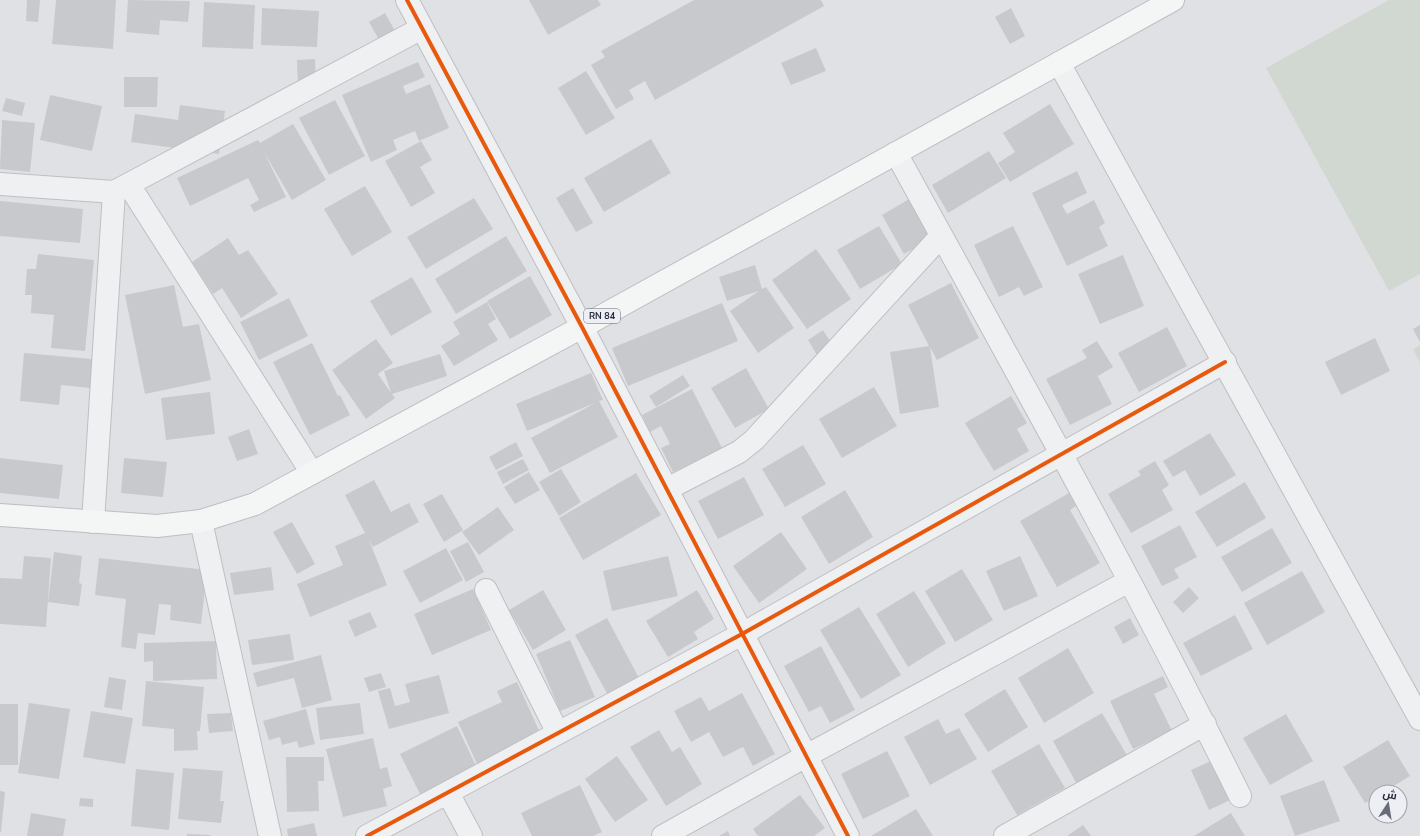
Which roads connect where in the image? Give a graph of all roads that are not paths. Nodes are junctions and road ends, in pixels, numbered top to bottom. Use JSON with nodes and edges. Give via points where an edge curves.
{"nodes":[{"id":1,"x":407,"y":0,"type":"edge"},
{"id":2,"x":1173,"y":0,"type":"edge"},
{"id":3,"x":422,"y":28,"type":"junction"},
{"id":4,"x":1059,"y":63,"type":"junction"},
{"id":5,"x":896,"y":153,"type":"junction"},
{"id":6,"x":0,"y":184,"type":"edge"},
{"id":7,"x":122,"y":188,"type":"junction"},
{"id":8,"x":941,"y":236,"type":"junction"},
{"id":9,"x":582,"y":327,"type":"junction"},
{"id":10,"x":1224,"y":362,"type":"junction"},
{"id":11,"x":1062,"y":454,"type":"junction"},
{"id":12,"x":312,"y":473,"type":"junction"},
{"id":13,"x":667,"y":489,"type":"junction"},
{"id":14,"x":0,"y":515,"type":"edge"},
{"id":15,"x":201,"y":521,"type":"junction"},
{"id":16,"x":93,"y":522,"type":"junction"},
{"id":17,"x":1129,"y":581,"type":"junction"},
{"id":18,"x":486,"y":590,"type":"dead end"},
{"id":19,"x":742,"y":634,"type":"junction"},
{"id":20,"x":1420,"y":719,"type":"edge"},
{"id":21,"x":1205,"y":724,"type":"junction"},
{"id":22,"x":558,"y":733,"type":"junction"},
{"id":23,"x":806,"y":756,"type":"junction"},
{"id":24,"x":448,"y":793,"type":"junction"},
{"id":25,"x":1240,"y":796,"type":"dead end"},
{"id":26,"x":270,"y":836,"type":"edge"},
{"id":27,"x":367,"y":836,"type":"edge"},
{"id":28,"x":471,"y":836,"type":"edge"},
{"id":29,"x":663,"y":836,"type":"edge"},
{"id":30,"x":848,"y":836,"type":"edge"},
{"id":31,"x":1005,"y":836,"type":"edge"}],
"edges":[{"from":1,"to":3,"type":"street"},
{"from":2,"to":4,"type":"main road","number":"RN 84"},
{"from":3,"to":7,"type":"street"},
{"from":3,"to":9,"type":"street"},
{"from":4,"to":5,"type":"main road","number":"RN 84"},
{"from":4,"to":10,"type":"street"},
{"from":5,"to":8,"type":"street"},
{"from":5,"to":9,"type":"main road","number":"RN 84"},
{"from":6,"to":7,"type":"street"},
{"from":7,"to":12,"type":"street"},
{"from":7,"to":16,"type":"street"},
{"from":8,"to":11,"type":"street"},
{"from":8,"to":13,"type":"street","via":[[754,440],[739,452]]},
{"from":9,"to":12,"type":"main road","number":"RN 84"},
{"from":9,"to":13,"type":"street"},
{"from":10,"to":11,"type":"street"},
{"from":10,"to":20,"type":"street"},
{"from":11,"to":17,"type":"street"},
{"from":11,"to":19,"type":"street"},
{"from":12,"to":15,"type":"main road","number":"RN 84","via":[[255,504]]},
{"from":13,"to":19,"type":"street"},
{"from":14,"to":16,"type":"main road","number":"RN 84"},
{"from":15,"to":16,"type":"main road","number":"RN 84","via":[[157,526]]},
{"from":15,"to":26,"type":"street"},
{"from":17,"to":21,"type":"street"},
{"from":17,"to":23,"type":"street"},
{"from":18,"to":22,"type":"street"},
{"from":19,"to":22,"type":"street"},
{"from":19,"to":23,"type":"street"},
{"from":21,"to":25,"type":"street"},
{"from":21,"to":31,"type":"street"},
{"from":22,"to":24,"type":"street"},
{"from":23,"to":29,"type":"street"},
{"from":23,"to":30,"type":"street"},
{"from":24,"to":27,"type":"street"},
{"from":24,"to":28,"type":"street"}]}
